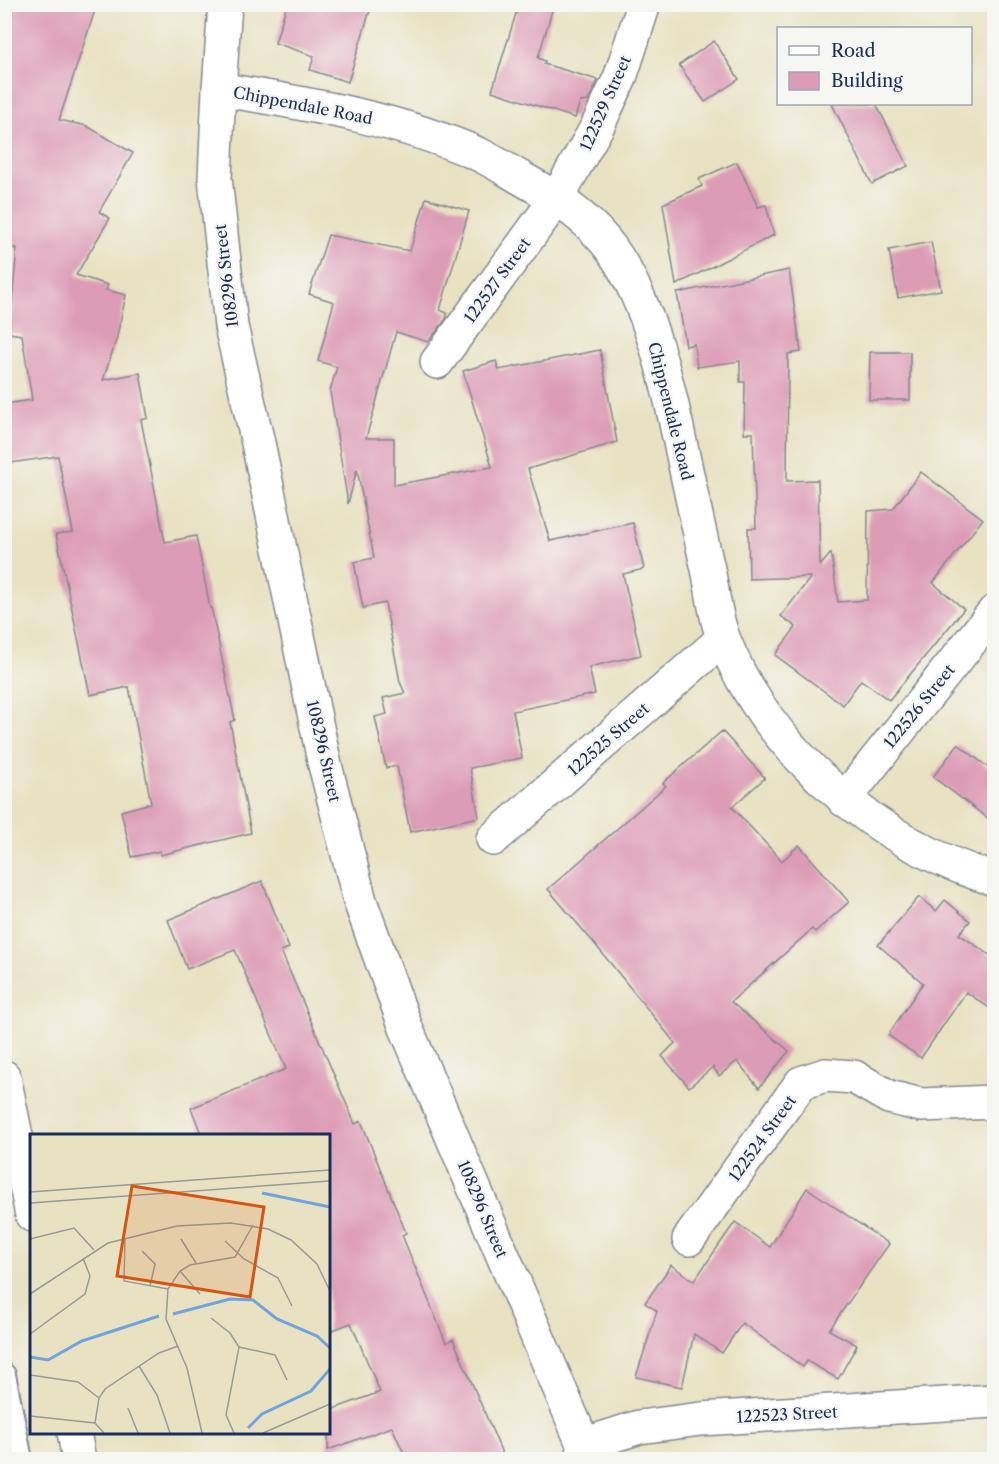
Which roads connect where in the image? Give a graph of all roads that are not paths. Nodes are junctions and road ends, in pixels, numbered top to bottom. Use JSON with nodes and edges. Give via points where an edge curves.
{"nodes":[{"id":1,"x":225,"y":4,"type":"edge"},
{"id":2,"x":644,"y":4,"type":"edge"},
{"id":3,"x":219,"y":89,"type":"junction"},
{"id":4,"x":557,"y":198,"type":"junction"},
{"id":5,"x":437,"y":362,"type":"dead end"},
{"id":6,"x":994,"y":612,"type":"edge"},
{"id":7,"x":723,"y":639,"type":"junction"},
{"id":8,"x":844,"y":800,"type":"junction"},
{"id":9,"x":493,"y":839,"type":"dead end"},
{"id":10,"x":994,"y":879,"type":"edge"},
{"id":11,"x":4,"y":1077,"type":"edge"},
{"id":12,"x":994,"y":1102,"type":"edge"},
{"id":13,"x":30,"y":1205,"type":"edge"},
{"id":14,"x":689,"y":1239,"type":"dead end"},
{"id":15,"x":4,"y":1374,"type":"edge"},
{"id":16,"x":994,"y":1401,"type":"edge"},
{"id":17,"x":74,"y":1434,"type":"edge"},
{"id":18,"x":587,"y":1452,"type":"edge"},
{"id":19,"x":21,"y":1460,"type":"edge"},
{"id":20,"x":79,"y":1460,"type":"edge"}],
"edges":[{"from":1,"to":3,"type":"street","name":"108296 Street"},
{"from":2,"to":4,"type":"street","name":"122529 Street","via":[[620,78]]},
{"from":3,"to":4,"type":"street","name":"Chippendale Road","via":[[315,105],[402,126],[480,155]]},
{"from":3,"to":18,"type":"street","name":"108296 Street","via":[[215,178],[231,326],[324,761],[360,901],[406,1028]]},
{"from":4,"to":5,"type":"street","name":"122527 Street"},
{"from":4,"to":7,"type":"street","name":"Chippendale Road","via":[[597,232],[624,269],[646,315],[664,369]]},
{"from":6,"to":8,"type":"street","name":"122526 Street"},
{"from":7,"to":8,"type":"street","name":"Chippendale Road","via":[[752,697],[791,749]]},
{"from":7,"to":9,"type":"street","name":"122525 Street"},
{"from":8,"to":10,"type":"street","name":"Chippendale Road","via":[[899,836],[967,871]]},
{"from":11,"to":13,"type":"street"},
{"from":12,"to":14,"type":"street","name":"122524 Street","via":[[921,1105],[889,1097],[854,1077],[825,1075],[801,1083]]},
{"from":15,"to":19,"type":"lane"},
{"from":16,"to":18,"type":"street","name":"122523 Street","via":[[701,1419],[639,1427]]},
{"from":17,"to":20,"type":"street"}]}
